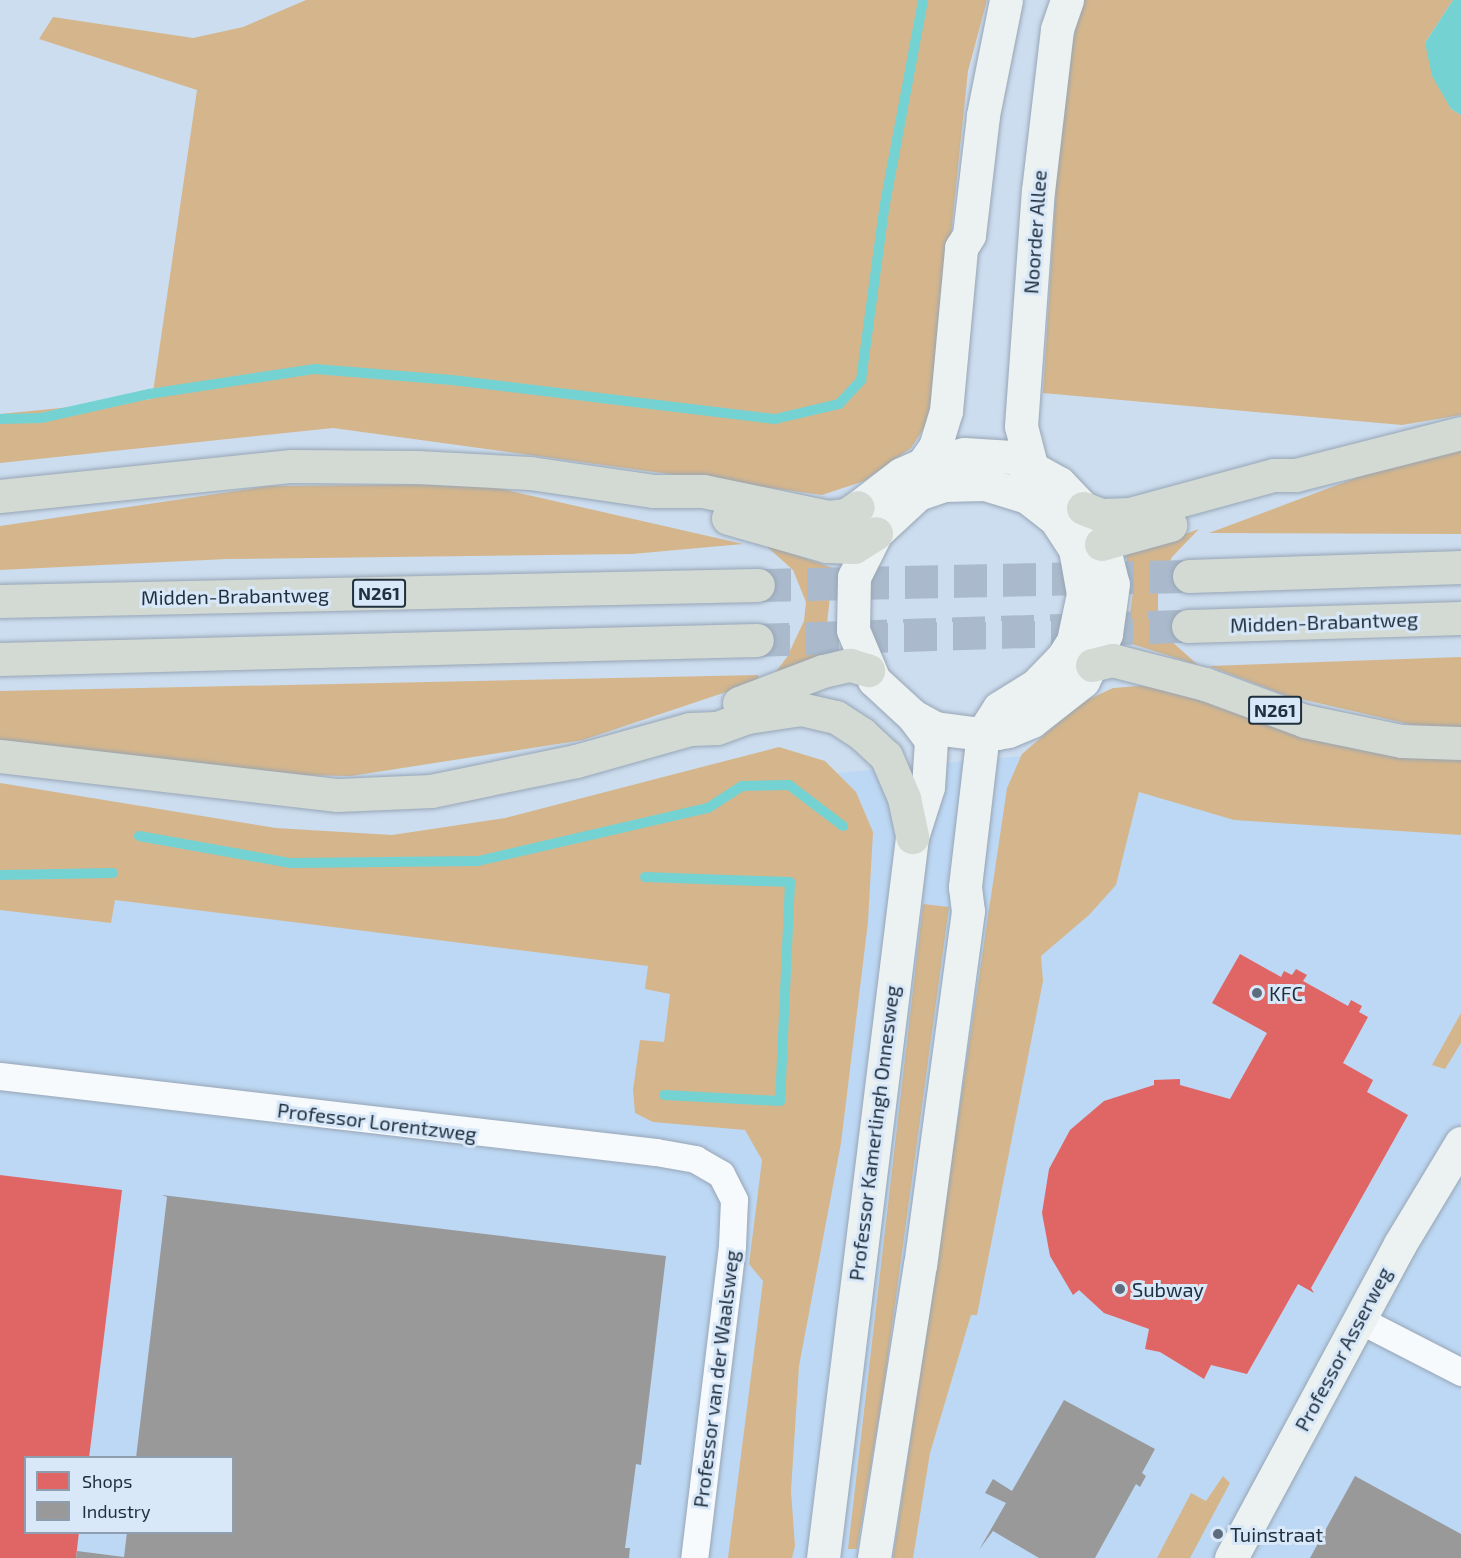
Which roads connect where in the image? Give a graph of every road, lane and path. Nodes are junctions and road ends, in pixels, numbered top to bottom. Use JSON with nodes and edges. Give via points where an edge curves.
{"nodes":[{"id":1,"x":1006,"y":0,"type":"edge"},
{"id":2,"x":1067,"y":0,"type":"edge"},
{"id":3,"x":969,"y":235,"type":"junction"},
{"id":4,"x":1461,"y":433,"type":"edge"},
{"id":5,"x":957,"y":455,"type":"junction"},
{"id":6,"x":1031,"y":465,"type":"junction"},
{"id":7,"x":934,"y":474,"type":"junction"},
{"id":8,"x":1296,"y":475,"type":"junction"},
{"id":9,"x":0,"y":496,"type":"edge"},
{"id":10,"x":867,"y":520,"type":"junction"},
{"id":11,"x":1074,"y":521,"type":"junction"},
{"id":12,"x":1101,"y":544,"type":"junction"},
{"id":13,"x":1461,"y":567,"type":"edge"},
{"id":14,"x":1189,"y":576,"type":"tunnel mouth"},
{"id":15,"x":759,"y":585,"type":"tunnel mouth"},
{"id":16,"x":0,"y":601,"type":"edge"},
{"id":17,"x":1461,"y":618,"type":"edge"},
{"id":18,"x":1188,"y":626,"type":"tunnel mouth"},
{"id":19,"x":758,"y":640,"type":"tunnel mouth"},
{"id":20,"x":0,"y":659,"type":"edge"},
{"id":21,"x":1092,"y":665,"type":"junction"},
{"id":22,"x":868,"y":670,"type":"junction"},
{"id":23,"x":913,"y":716,"type":"junction"},
{"id":24,"x":1020,"y":727,"type":"junction"},
{"id":25,"x":690,"y":729,"type":"junction"},
{"id":26,"x":983,"y":733,"type":"junction"},
{"id":27,"x":1461,"y":743,"type":"edge"},
{"id":28,"x":0,"y":756,"type":"edge"},
{"id":29,"x":912,"y":837,"type":"junction"},
{"id":30,"x":968,"y":911,"type":"junction"},
{"id":31,"x":0,"y":1076,"type":"edge"},
{"id":32,"x":1461,"y":1143,"type":"edge"},
{"id":33,"x":734,"y":1200,"type":"joint"},
{"id":34,"x":1358,"y":1319,"type":"junction"},
{"id":35,"x":1461,"y":1372,"type":"edge"},
{"id":36,"x":826,"y":1520,"type":"junction"},
{"id":37,"x":694,"y":1558,"type":"edge"},
{"id":38,"x":811,"y":1558,"type":"edge"},
{"id":39,"x":823,"y":1558,"type":"edge"},
{"id":40,"x":874,"y":1558,"type":"edge"},
{"id":41,"x":1231,"y":1558,"type":"edge"}],
"edges":[{"from":1,"to":3,"type":"main road","via":[[983,115]]},
{"from":2,"to":6,"type":"main road","name":"Noorder Allee","via":[[1057,30],[1037,203],[1021,426]]},
{"from":3,"to":5,"type":"main road","via":[[977,250],[976,283],[967,413]]},
{"from":3,"to":7,"type":"main road","via":[[961,248],[946,411],[935,447]]},
{"from":4,"to":8,"type":"highway"},
{"from":5,"to":6,"type":"main road","via":[[998,454]]},
{"from":5,"to":7,"type":"main road"},
{"from":6,"to":11,"type":"main road","via":[[1059,483]]},
{"from":7,"to":10,"type":"main road","via":[[901,474]]},
{"from":7,"to":11,"type":"main road","via":[[1027,497]]},
{"from":8,"to":11,"type":"highway","via":[[1274,475],[1130,514]]},
{"from":8,"to":12,"type":"highway","via":[[1279,488]]},
{"from":9,"to":10,"type":"highway","via":[[291,466],[530,473],[653,491],[703,492],[829,517],[846,514]]},
{"from":10,"to":22,"type":"main road","via":[[851,596],[853,630]]},
{"from":11,"to":12,"type":"main road"},
{"from":11,"to":26,"type":"main road","via":[[1082,581],[1080,617],[1073,641],[1052,672],[999,708]]},
{"from":12,"to":21,"type":"main road","via":[[1110,566],[1113,597],[1106,634]]},
{"from":13,"to":14,"type":"highway"},
{"from":15,"to":16,"type":"highway","name":"Midden-Brabantweg","number":"N261"},
{"from":17,"to":18,"type":"highway","name":"Midden-Brabantweg"},
{"from":19,"to":20,"type":"highway"},
{"from":21,"to":24,"type":"main road","via":[[1069,696]]},
{"from":21,"to":27,"type":"highway","number":"N261","via":[[1112,660],[1205,684],[1305,721],[1402,741]]},
{"from":22,"to":23,"type":"main road","via":[[892,699]]},
{"from":22,"to":25,"type":"highway","via":[[850,665],[824,671],[710,714]]},
{"from":23,"to":26,"type":"main road","via":[[935,728]]},
{"from":23,"to":29,"type":"main road","name":"Professor Kamerlingh Onnesweg","via":[[931,740],[928,787]]},
{"from":24,"to":26,"type":"main road"},
{"from":24,"to":30,"type":"main road","via":[[1000,756],[981,891]]},
{"from":25,"to":28,"type":"highway","via":[[576,761],[431,791],[350,794],[238,786]]},
{"from":25,"to":29,"type":"highway","via":[[717,728],[786,710],[836,717],[886,756],[904,798]]},
{"from":26,"to":30,"type":"main road","via":[[965,887]]},
{"from":29,"to":36,"type":"main road","name":"Professor Kamerlingh Onnesweg"},
{"from":30,"to":40,"type":"main road","via":[[920,1264]]},
{"from":31,"to":33,"type":"street","name":"Professor Lorentzweg","via":[[666,1154],[695,1159],[721,1174]]},
{"from":32,"to":34,"type":"main road","name":"Professor Asserweg"},
{"from":33,"to":37,"type":"street","name":"Professor van der Waalsweg","via":[[732,1246]]},
{"from":34,"to":35,"type":"street"},
{"from":34,"to":41,"type":"main road","name":"Professor Asserweg"},
{"from":36,"to":38,"type":"street"},
{"from":36,"to":39,"type":"main road","name":"Professor Kamerlingh Onnesweg"}]}
